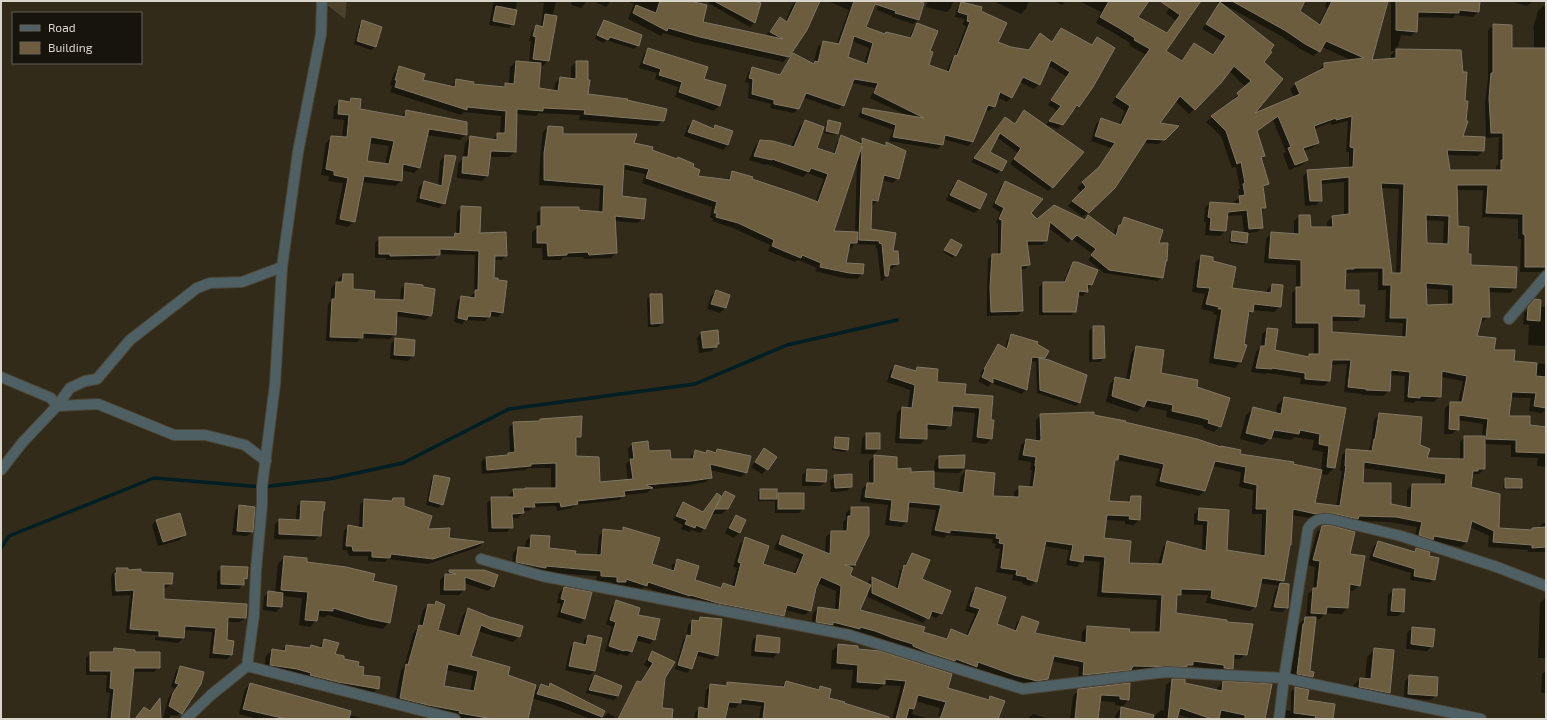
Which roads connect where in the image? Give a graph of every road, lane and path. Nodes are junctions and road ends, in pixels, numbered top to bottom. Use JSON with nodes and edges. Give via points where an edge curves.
{"nodes":[{"id":1,"x":322,"y":1,"type":"edge"},
{"id":2,"x":282,"y":267,"type":"junction"},
{"id":3,"x":1546,"y":276,"type":"edge"},
{"id":4,"x":1509,"y":319,"type":"dead end"},
{"id":5,"x":1,"y":377,"type":"edge"},
{"id":6,"x":57,"y":406,"type":"junction"},
{"id":7,"x":266,"y":461,"type":"junction"},
{"id":8,"x":1,"y":470,"type":"edge"},
{"id":9,"x":481,"y":559,"type":"dead end"},
{"id":10,"x":1546,"y":586,"type":"edge"},
{"id":11,"x":247,"y":666,"type":"junction"},
{"id":12,"x":1284,"y":678,"type":"junction"},
{"id":13,"x":186,"y":719,"type":"edge"},
{"id":14,"x":455,"y":719,"type":"edge"},
{"id":15,"x":1279,"y":719,"type":"edge"},
{"id":16,"x":1482,"y":719,"type":"edge"}],
"edges":[{"from":1,"to":2,"type":"street","via":[[321,34],[298,152]]},
{"from":2,"to":6,"type":"street","via":[[242,282],[210,283],[197,288],[130,340],[97,379],[70,388]]},
{"from":2,"to":7,"type":"street","via":[[275,384]]},
{"from":3,"to":4,"type":"street"},
{"from":5,"to":6,"type":"street","via":[[51,398]]},
{"from":6,"to":7,"type":"street","via":[[98,404],[174,435],[205,435],[245,445]]},
{"from":6,"to":8,"type":"street"},
{"from":7,"to":11,"type":"street","via":[[254,615]]},
{"from":9,"to":12,"type":"street","via":[[542,576],[849,635],[1023,689],[1166,672]]},
{"from":10,"to":12,"type":"street","via":[[1497,567],[1400,536],[1321,518],[1308,529]]},
{"from":11,"to":13,"type":"street"},
{"from":11,"to":14,"type":"street"},
{"from":12,"to":15,"type":"street"},
{"from":12,"to":16,"type":"street"}]}
